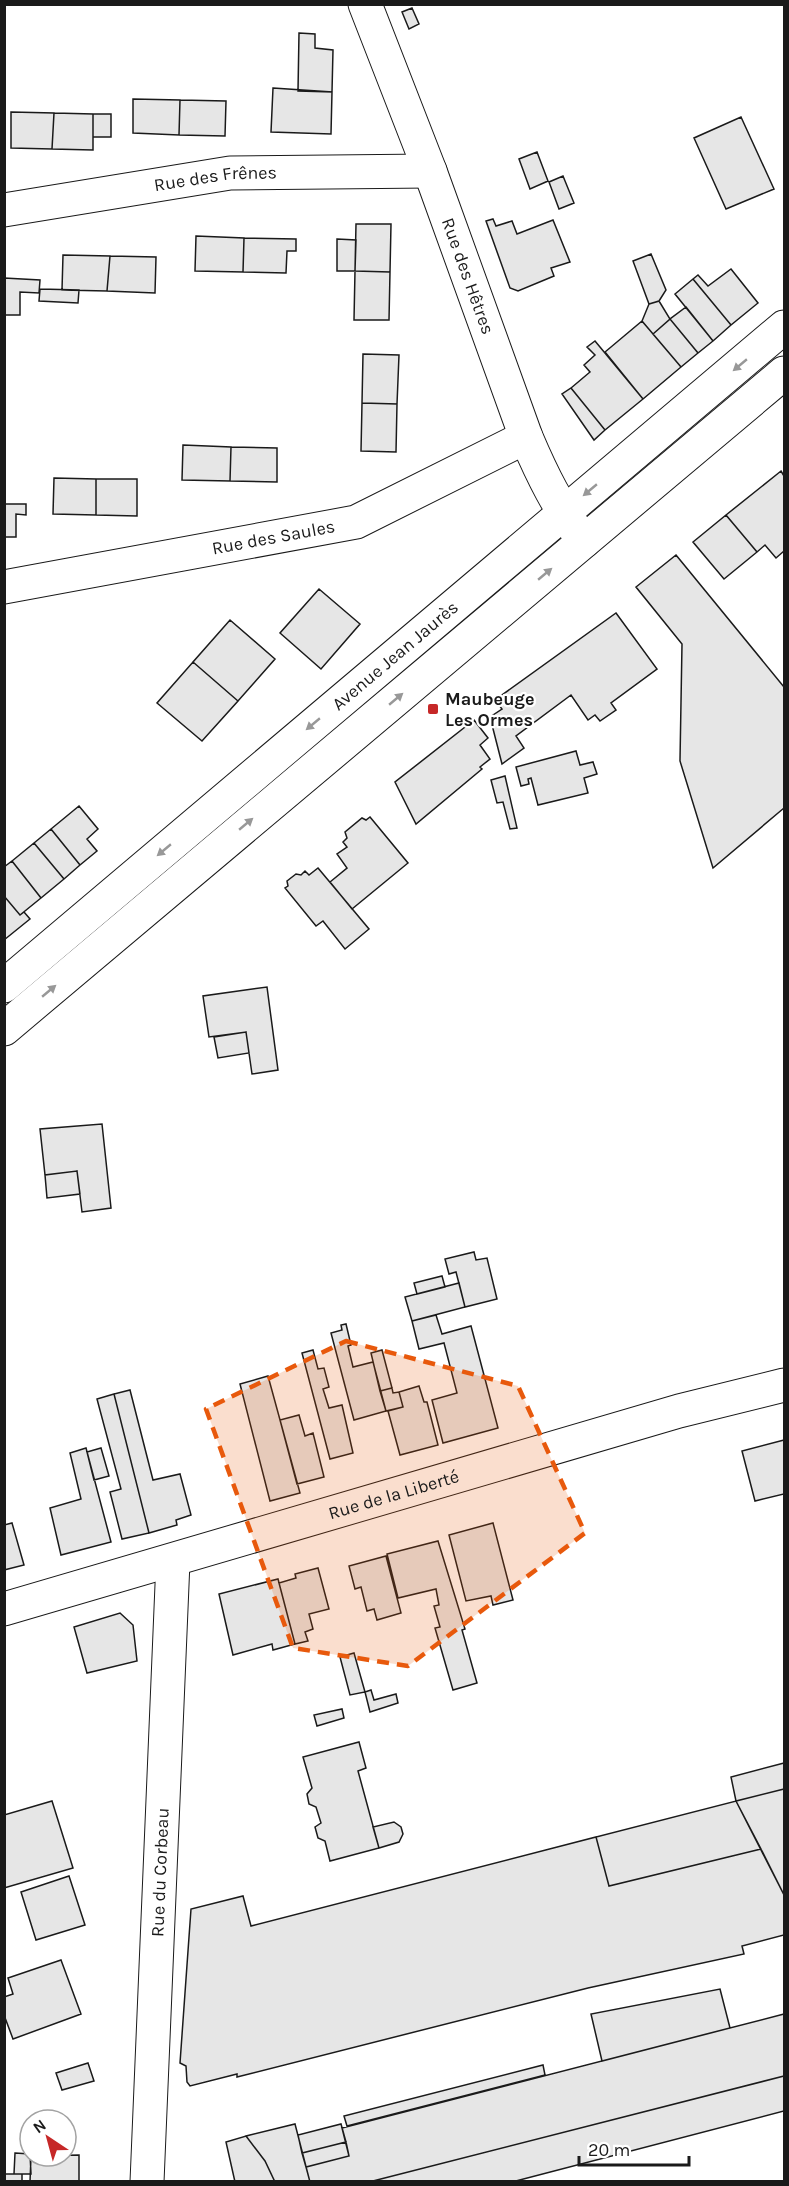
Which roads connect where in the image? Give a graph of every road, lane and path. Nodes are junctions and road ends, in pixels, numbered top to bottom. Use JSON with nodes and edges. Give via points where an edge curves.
{"nodes":[{"id":1,"x":366,"y":4,"type":"edge"},
{"id":2,"x":429,"y":171,"type":"junction"},
{"id":3,"x":4,"y":210,"type":"edge"},
{"id":4,"x":784,"y":327,"type":"edge"},
{"id":5,"x":784,"y":373,"type":"edge"},
{"id":6,"x":526,"y":437,"type":"junction"},
{"id":7,"x":562,"y":513,"type":"junction"},
{"id":8,"x":584,"y":541,"type":"junction"},
{"id":9,"x":4,"y":587,"type":"edge"},
{"id":10,"x":4,"y":986,"type":"edge"},
{"id":11,"x":4,"y":1029,"type":"edge"},
{"id":12,"x":784,"y":1385,"type":"edge"},
{"id":13,"x":173,"y":1561,"type":"junction"},
{"id":14,"x":4,"y":1609,"type":"edge"},
{"id":15,"x":147,"y":2181,"type":"edge"}],
"edges":[{"from":1,"to":2,"type":"street","name":"Rue des Hêtres"},
{"from":2,"to":3,"type":"street","name":"Rue des Frênes","via":[[230,173]]},
{"from":2,"to":6,"type":"street","name":"Rue des Hêtres"},
{"from":4,"to":7,"type":"street","name":"Avenue Jean Jaurès","one_way":true},
{"from":5,"to":8,"type":"street","name":"Avenue Jean Jaurès"},
{"from":6,"to":7,"type":"street","name":"Rue des Hêtres"},
{"from":6,"to":9,"type":"street","name":"Rue des Saules","via":[[356,522]]},
{"from":7,"to":8,"type":"street","name":"Rue des Hêtres"},
{"from":7,"to":10,"type":"street","name":"Avenue Jean Jaurès","one_way":true},
{"from":11,"to":8,"type":"street","name":"Avenue Jean Jaurès","one_way":true},
{"from":12,"to":13,"type":"street","name":"Rue de la Liberté","via":[[679,1411]]},
{"from":13,"to":14,"type":"street","name":"Rue de la Liberté"},
{"from":13,"to":15,"type":"street","name":"Rue du Corbeau"}]}
